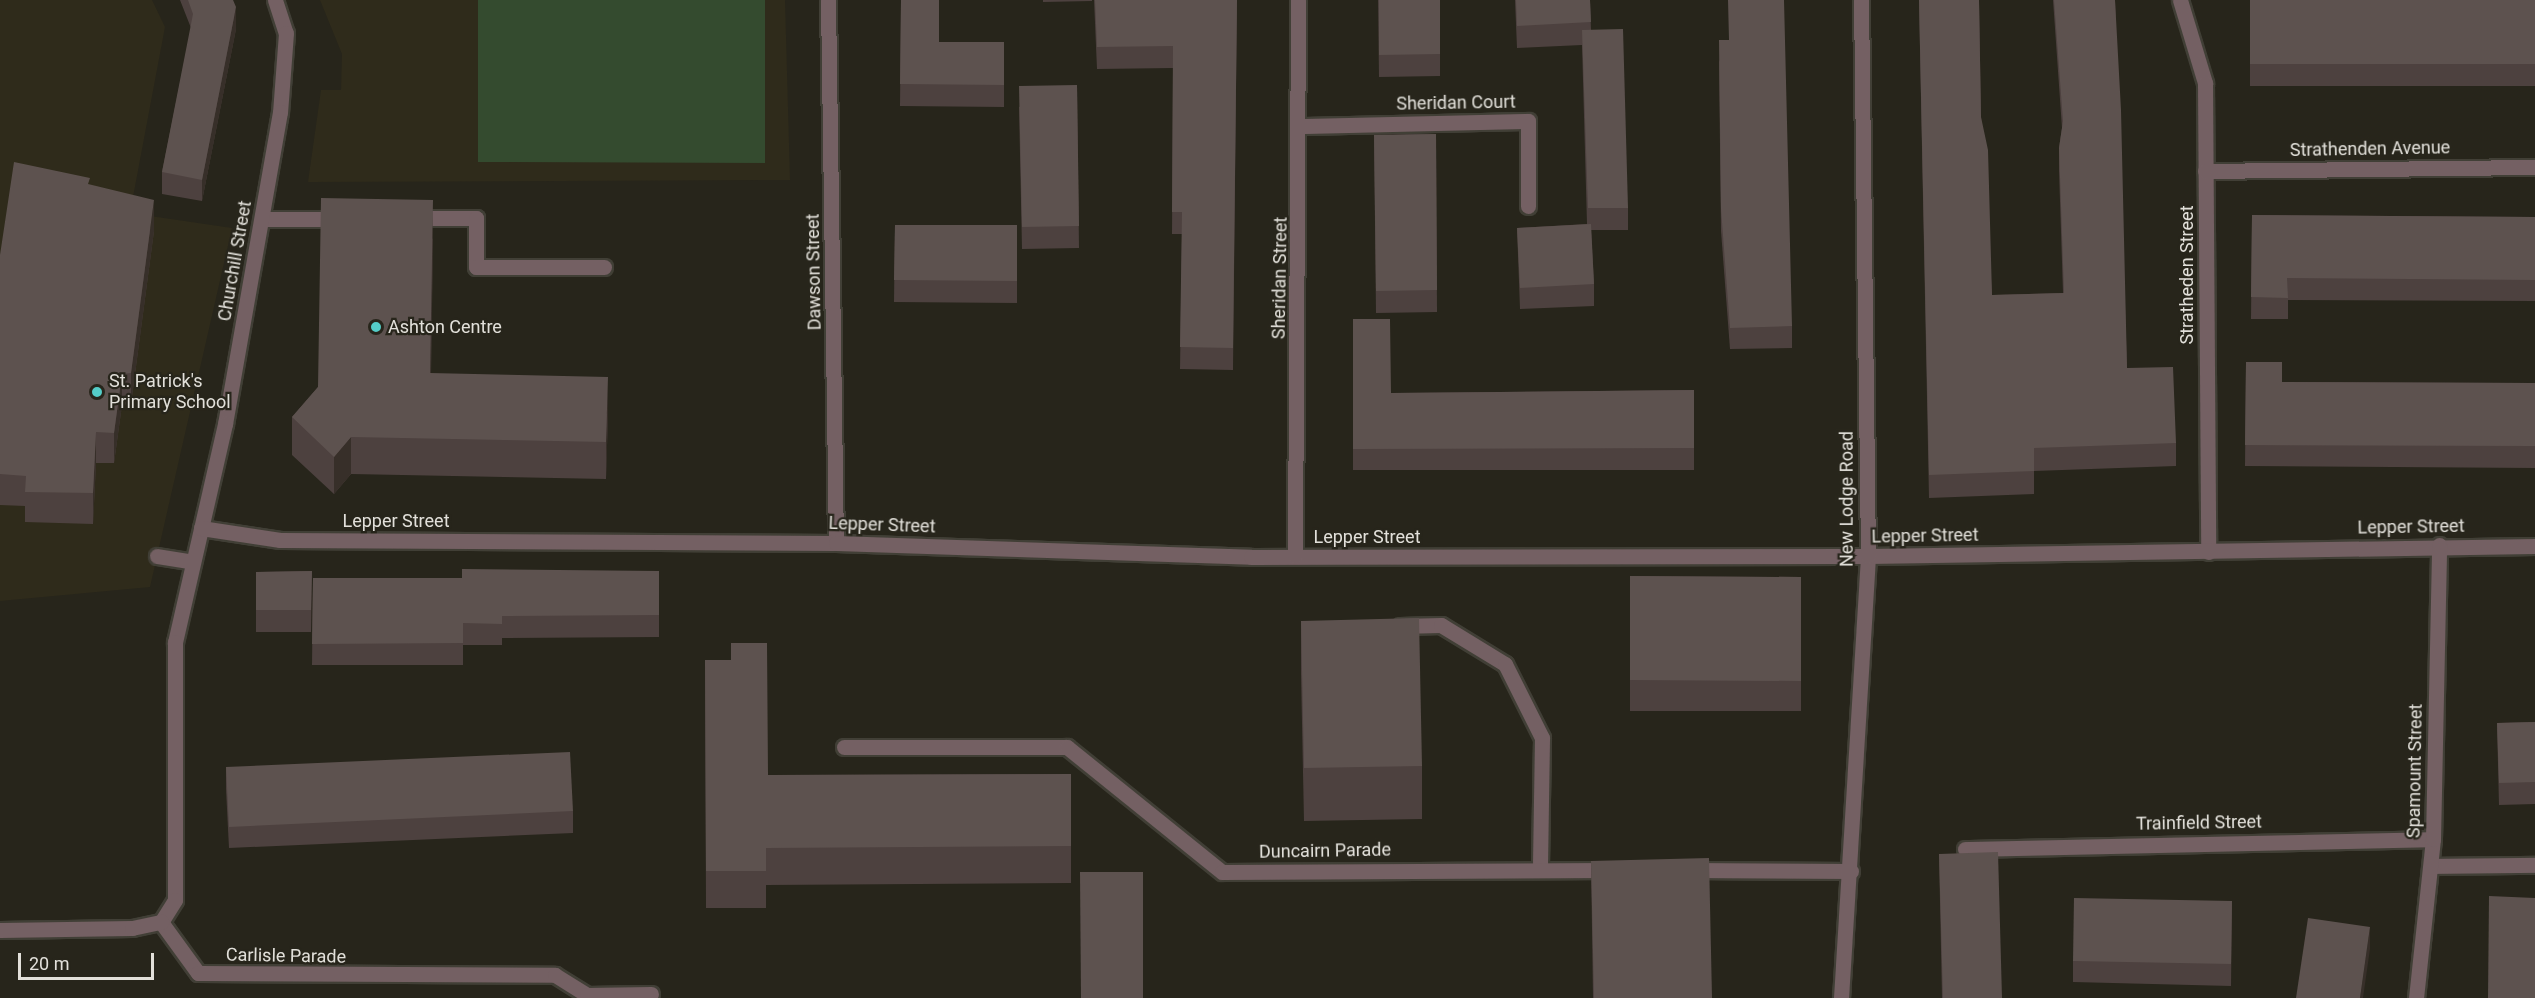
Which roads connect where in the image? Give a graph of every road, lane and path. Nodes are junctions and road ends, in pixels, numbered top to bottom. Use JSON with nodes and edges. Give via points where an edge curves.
{"nodes":[{"id":1,"x":275,"y":0,"type":"edge"},
{"id":2,"x":828,"y":0,"type":"edge"},
{"id":3,"x":1298,"y":0,"type":"edge"},
{"id":4,"x":1861,"y":0,"type":"edge"},
{"id":5,"x":2180,"y":0,"type":"edge"},
{"id":6,"x":1301,"y":126,"type":"junction"},
{"id":7,"x":2535,"y":167,"type":"edge"},
{"id":8,"x":2205,"y":171,"type":"junction"},
{"id":9,"x":1528,"y":206,"type":"dead end"},
{"id":10,"x":263,"y":219,"type":"junction"},
{"id":11,"x":361,"y":219,"type":"edge"},
{"id":12,"x":395,"y":219,"type":"edge"},
{"id":13,"x":604,"y":267,"type":"dead end"},
{"id":14,"x":201,"y":528,"type":"junction"},
{"id":15,"x":836,"y":543,"type":"junction"},
{"id":16,"x":2439,"y":545,"type":"junction"},
{"id":17,"x":2535,"y":546,"type":"edge"},
{"id":18,"x":2208,"y":552,"type":"junction"},
{"id":19,"x":157,"y":556,"type":"dead end"},
{"id":20,"x":1295,"y":556,"type":"junction"},
{"id":21,"x":1868,"y":556,"type":"junction"},
{"id":22,"x":193,"y":562,"type":"junction"},
{"id":23,"x":1383,"y":627,"type":"edge"},
{"id":24,"x":844,"y":747,"type":"dead end"},
{"id":25,"x":2433,"y":839,"type":"junction"},
{"id":26,"x":1965,"y":849,"type":"dead end"},
{"id":27,"x":2535,"y":865,"type":"edge"},
{"id":28,"x":2432,"y":866,"type":"junction"},
{"id":29,"x":1540,"y":869,"type":"junction"},
{"id":30,"x":1624,"y":870,"type":"edge"},
{"id":31,"x":1672,"y":870,"type":"edge"},
{"id":32,"x":1851,"y":871,"type":"junction"},
{"id":33,"x":161,"y":922,"type":"junction"},
{"id":34,"x":0,"y":930,"type":"edge"},
{"id":35,"x":651,"y":994,"type":"dead end"},
{"id":36,"x":1841,"y":998,"type":"edge"},
{"id":37,"x":2416,"y":998,"type":"edge"}],
"edges":[{"from":1,"to":10,"type":"street","name":"Churchill Street","via":[[286,33],[287,62]]},
{"from":2,"to":15,"type":"street","name":"Dawson Street"},
{"from":3,"to":6,"type":"street","name":"Sheridan Street"},
{"from":4,"to":21,"type":"street","name":"New Lodge Road"},
{"from":5,"to":8,"type":"street","name":"Stratheden Street","via":[[2205,83]]},
{"from":6,"to":9,"type":"street","name":"Sheridan Court","via":[[1528,121]]},
{"from":6,"to":20,"type":"street","name":"Sheridan Street"},
{"from":7,"to":8,"type":"street","name":"Strathenden Avenue"},
{"from":8,"to":18,"type":"street","name":"Stratheden Street"},
{"from":10,"to":11,"type":"street"},
{"from":10,"to":14,"type":"street","name":"Churchill Street"},
{"from":12,"to":13,"type":"street","via":[[476,218],[476,267]]},
{"from":14,"to":15,"type":"street","name":"Lepper Street","via":[[280,540]]},
{"from":14,"to":22,"type":"street"},
{"from":15,"to":20,"type":"street","name":"Lepper Street"},
{"from":16,"to":17,"type":"street","name":"Lepper Street"},
{"from":16,"to":18,"type":"street","name":"Lepper Street"},
{"from":16,"to":25,"type":"street","name":"Spamount Street"},
{"from":18,"to":21,"type":"street","name":"Lepper Street"},
{"from":19,"to":22,"type":"street"},
{"from":20,"to":21,"type":"street","name":"Lepper Street"},
{"from":21,"to":32,"type":"street","name":"New Lodge Road"},
{"from":22,"to":33,"type":"street","via":[[175,642],[175,900]]},
{"from":23,"to":29,"type":"street","via":[[1441,625],[1505,664],[1542,738]]},
{"from":24,"to":29,"type":"street","name":"Duncairn Parade","via":[[1067,747],[1222,872]]},
{"from":25,"to":26,"type":"street","name":"Trainfield Street"},
{"from":25,"to":28,"type":"street","name":"Spamount Street"},
{"from":27,"to":28,"type":"street"},
{"from":28,"to":37,"type":"street","name":"Spamount Street"},
{"from":29,"to":30,"type":"street","name":"Duncairn Parade"},
{"from":31,"to":32,"type":"street"},
{"from":32,"to":36,"type":"street","name":"New Lodge Road"},
{"from":33,"to":34,"type":"street","via":[[132,928]]},
{"from":33,"to":35,"type":"street","name":"Carlisle Parade","via":[[198,973],[555,975],[587,995]]}]}
